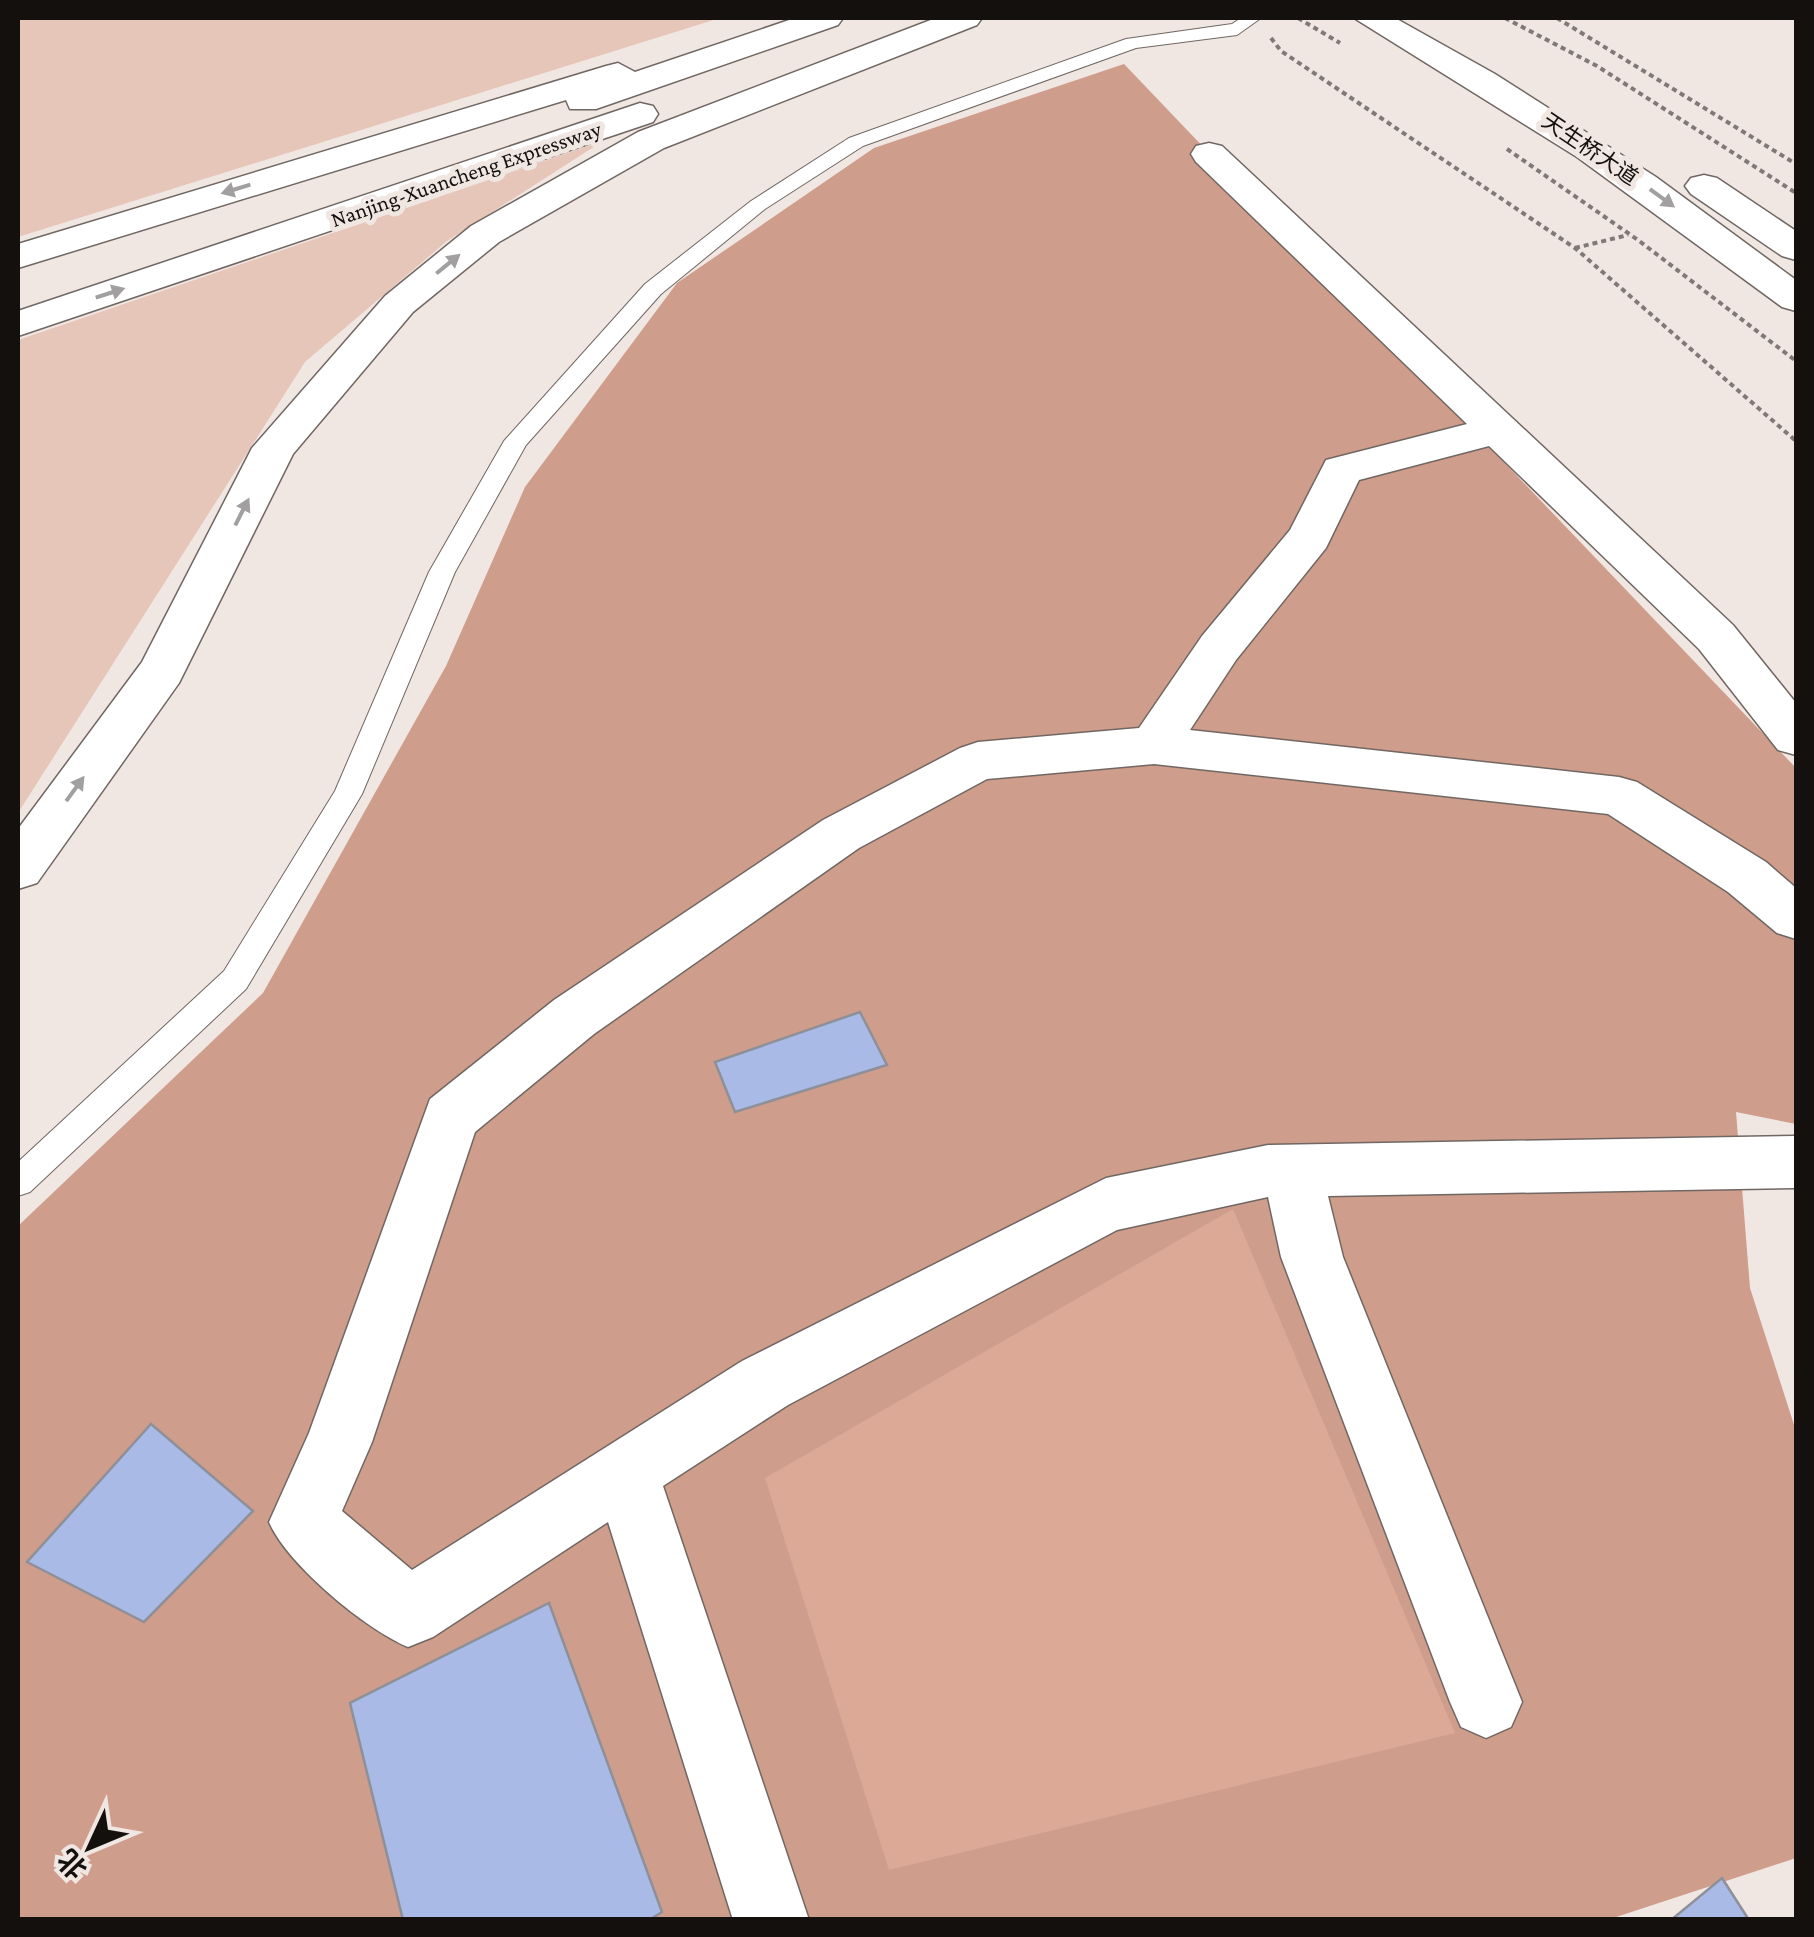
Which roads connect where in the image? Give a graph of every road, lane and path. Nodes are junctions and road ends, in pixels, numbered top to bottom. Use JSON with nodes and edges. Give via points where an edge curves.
{"nodes":[{"id":1,"x":798,"y":18,"type":"edge"},
{"id":2,"x":826,"y":18,"type":"edge"},
{"id":3,"x":912,"y":18,"type":"edge"},
{"id":4,"x":965,"y":18,"type":"edge"},
{"id":5,"x":1298,"y":18,"type":"edge"},
{"id":6,"x":1371,"y":18,"type":"edge"},
{"id":7,"x":1418,"y":18,"type":"edge"},
{"id":8,"x":1505,"y":18,"type":"edge"},
{"id":9,"x":1557,"y":18,"type":"edge"},
{"id":10,"x":1258,"y":23,"type":"edge"},
{"id":11,"x":1342,"y":44,"type":"dead end"},
{"id":12,"x":1497,"y":142,"type":"dead end"},
{"id":13,"x":1209,"y":154,"type":"dead end"},
{"id":14,"x":1796,"y":164,"type":"edge"},
{"id":15,"x":1796,"y":193,"type":"edge"},
{"id":16,"x":1629,"y":234,"type":"junction"},
{"id":17,"x":1575,"y":248,"type":"junction"},
{"id":18,"x":1796,"y":248,"type":"edge"},
{"id":19,"x":18,"y":256,"type":"edge"},
{"id":20,"x":18,"y":289,"type":"edge"},
{"id":21,"x":1796,"y":299,"type":"edge"},
{"id":22,"x":18,"y":324,"type":"edge"},
{"id":23,"x":1796,"y":361,"type":"edge"},
{"id":24,"x":1496,"y":430,"type":"junction"},
{"id":25,"x":1796,"y":441,"type":"edge"},
{"id":26,"x":1796,"y":737,"type":"edge"},
{"id":27,"x":1154,"y":744,"type":"junction"},
{"id":28,"x":18,"y":868,"type":"edge"},
{"id":29,"x":1796,"y":918,"type":"edge"},
{"id":30,"x":1796,"y":1162,"type":"edge"},
{"id":31,"x":1292,"y":1170,"type":"junction"},
{"id":32,"x":18,"y":1182,"type":"edge"},
{"id":33,"x":626,"y":1473,"type":"junction"},
{"id":34,"x":1486,"y":1702,"type":"dead end"},
{"id":35,"x":772,"y":1920,"type":"edge"}],
"edges":[{"from":1,"to":19,"type":"main road","one_way":true},
{"from":2,"to":20,"type":"main road","name":"Nanjing-Xuancheng Expressway"},
{"from":22,"to":3,"type":"main road","name":"Nanjing-Xuancheng Expressway","one_way":true},
{"from":28,"to":4,"type":"main road","one_way":true,"via":[[162,671],[274,448],[400,304],[486,234],[651,140]]},
{"from":5,"to":11,"type":"path"},
{"from":6,"to":21,"type":"main road","name":"天生桥大道","one_way":true,"via":[[1576,139]]},
{"from":7,"to":18,"type":"main road","name":"天生桥大道","via":[[1672,164]]},
{"from":8,"to":15,"type":"path","via":[[1597,66]]},
{"from":9,"to":14,"type":"path"},
{"from":10,"to":17,"type":"path","via":[[1281,51]]},
{"from":10,"to":32,"type":"lane","via":[[1133,43],[856,142],[758,205],[654,289],[516,441],[442,572],[348,794],[235,980]]},
{"from":12,"to":16,"type":"path"},
{"from":13,"to":24,"type":"main road"},
{"from":16,"to":17,"type":"path"},
{"from":16,"to":23,"type":"path"},
{"from":17,"to":25,"type":"path"},
{"from":24,"to":26,"type":"main road","via":[[1716,636]]},
{"from":24,"to":27,"type":"main road","via":[[1341,470],[1310,537],[1219,648]]},
{"from":27,"to":29,"type":"main road","via":[[1619,796],[1747,878]]},
{"from":27,"to":33,"type":"main road","via":[[978,761],[841,834],[574,1017],[451,1116],[340,1442],[303,1522],[408,1612]]},
{"from":30,"to":31,"type":"main road"},
{"from":31,"to":33,"type":"main road","via":[[1106,1205],[766,1382]]},
{"from":31,"to":34,"type":"main road","via":[[1312,1258]]},
{"from":33,"to":35,"type":"main road"}]}
